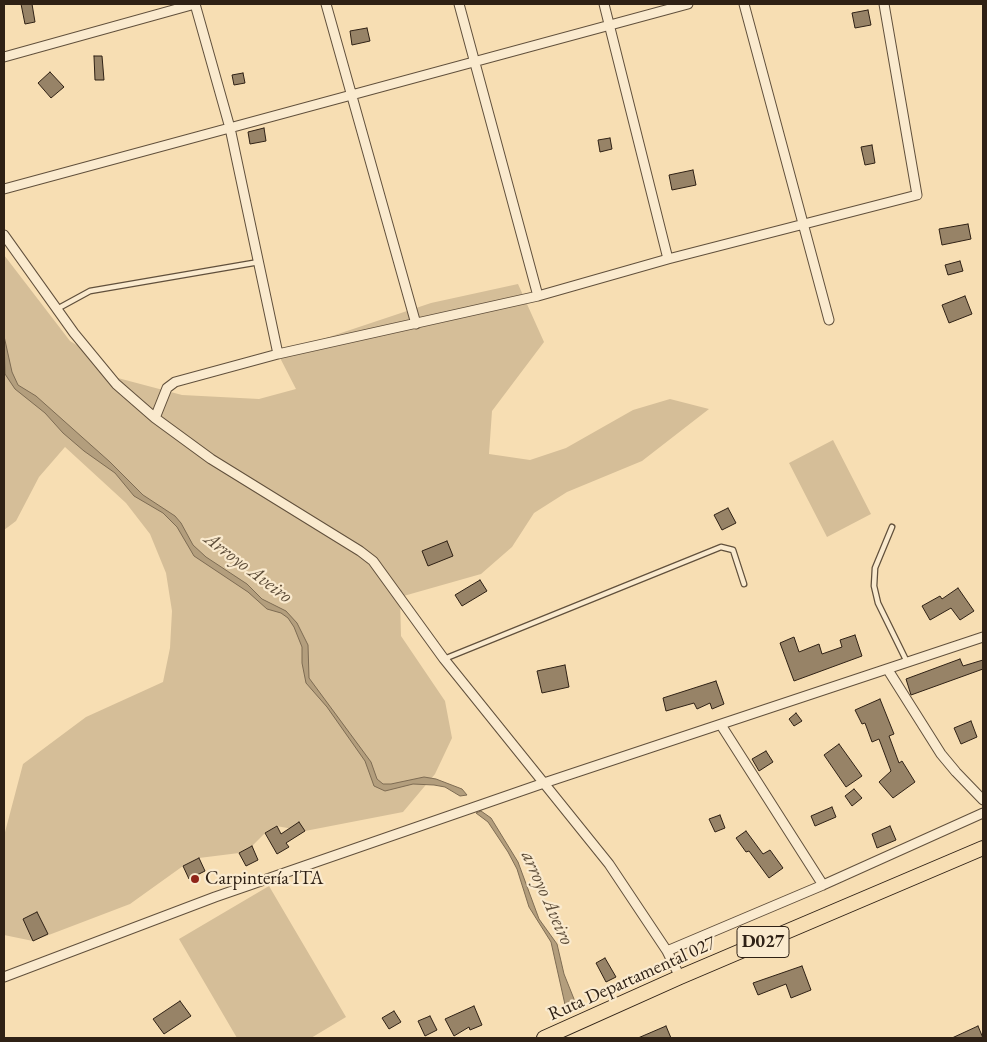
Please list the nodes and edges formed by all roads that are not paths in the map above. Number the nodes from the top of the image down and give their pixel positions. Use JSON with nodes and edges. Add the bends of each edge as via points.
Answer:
{"nodes":[{"id":1,"x":195,"y":4,"type":"edge"},
{"id":2,"x":326,"y":4,"type":"edge"},
{"id":3,"x":459,"y":4,"type":"edge"},
{"id":4,"x":604,"y":4,"type":"edge"},
{"id":5,"x":688,"y":4,"type":"edge"},
{"id":6,"x":744,"y":4,"type":"edge"},
{"id":7,"x":884,"y":4,"type":"edge"},
{"id":8,"x":610,"y":25,"type":"junction"},
{"id":9,"x":4,"y":57,"type":"edge"},
{"id":10,"x":475,"y":62,"type":"junction"},
{"id":11,"x":351,"y":95,"type":"junction"},
{"id":12,"x":230,"y":128,"type":"junction"},
{"id":13,"x":4,"y":189,"type":"edge"},
{"id":14,"x":804,"y":225,"type":"junction"},
{"id":15,"x":4,"y":235,"type":"edge"},
{"id":16,"x":668,"y":259,"type":"junction"},
{"id":17,"x":259,"y":262,"type":"junction"},
{"id":18,"x":538,"y":296,"type":"junction"},
{"id":19,"x":57,"y":310,"type":"junction"},
{"id":20,"x":829,"y":320,"type":"dead end"},
{"id":21,"x":416,"y":324,"type":"junction"},
{"id":22,"x":278,"y":354,"type":"junction"},
{"id":23,"x":155,"y":418,"type":"junction"},
{"id":24,"x":892,"y":527,"type":"dead end"},
{"id":25,"x":744,"y":584,"type":"dead end"},
{"id":26,"x":983,"y":637,"type":"edge"},
{"id":27,"x":444,"y":659,"type":"junction"},
{"id":28,"x":908,"y":662,"type":"junction"},
{"id":29,"x":888,"y":670,"type":"junction"},
{"id":30,"x":721,"y":725,"type":"junction"},
{"id":31,"x":544,"y":783,"type":"junction"},
{"id":32,"x":983,"y":800,"type":"edge"},
{"id":33,"x":983,"y":813,"type":"edge"},
{"id":34,"x":983,"y":848,"type":"edge"},
{"id":35,"x":823,"y":885,"type":"junction"},
{"id":36,"x":667,"y":951,"type":"junction"},
{"id":37,"x":4,"y":977,"type":"edge"},
{"id":38,"x":680,"y":977,"type":"junction"},
{"id":39,"x":544,"y":1038,"type":"edge"}],
"edges":[{"from":1,"to":9,"type":"street"},
{"from":1,"to":12,"type":"street"},
{"from":2,"to":11,"type":"street"},
{"from":3,"to":10,"type":"street"},
{"from":4,"to":8,"type":"street"},
{"from":5,"to":8,"type":"street"},
{"from":6,"to":14,"type":"street"},
{"from":7,"to":14,"type":"street","via":[[917,195]]},
{"from":8,"to":10,"type":"street"},
{"from":8,"to":16,"type":"street"},
{"from":10,"to":11,"type":"street"},
{"from":10,"to":18,"type":"street"},
{"from":11,"to":12,"type":"street"},
{"from":11,"to":21,"type":"street"},
{"from":12,"to":13,"type":"street"},
{"from":12,"to":17,"type":"street"},
{"from":14,"to":16,"type":"street"},
{"from":14,"to":20,"type":"street"},
{"from":15,"to":19,"type":"street"},
{"from":16,"to":18,"type":"street"},
{"from":17,"to":19,"type":"lane","via":[[90,291]]},
{"from":17,"to":22,"type":"street"},
{"from":18,"to":21,"type":"street"},
{"from":19,"to":23,"type":"street","via":[[116,384]]},
{"from":21,"to":22,"type":"street"},
{"from":22,"to":23,"type":"street","via":[[174,382],[167,388]]},
{"from":23,"to":27,"type":"street","via":[[211,459],[360,550],[373,561]]},
{"from":24,"to":28,"type":"lane","via":[[876,568],[874,586],[878,603]]},
{"from":25,"to":27,"type":"lane","via":[[733,550],[721,547]]},
{"from":26,"to":28,"type":"street"},
{"from":27,"to":31,"type":"street"},
{"from":28,"to":29,"type":"street"},
{"from":29,"to":30,"type":"street"},
{"from":29,"to":32,"type":"street","via":[[941,754]]},
{"from":30,"to":31,"type":"street"},
{"from":30,"to":35,"type":"street"},
{"from":31,"to":36,"type":"street","via":[[609,864]]},
{"from":31,"to":37,"type":"street","via":[[215,897]]},
{"from":33,"to":35,"type":"street"},
{"from":34,"to":38,"type":"main road","name":"Ruta Departamental 027","number":"D027"},
{"from":35,"to":36,"type":"street"},
{"from":36,"to":38,"type":"street"},
{"from":38,"to":39,"type":"main road","name":"Ruta Departamental 027","number":"D027"}]}
